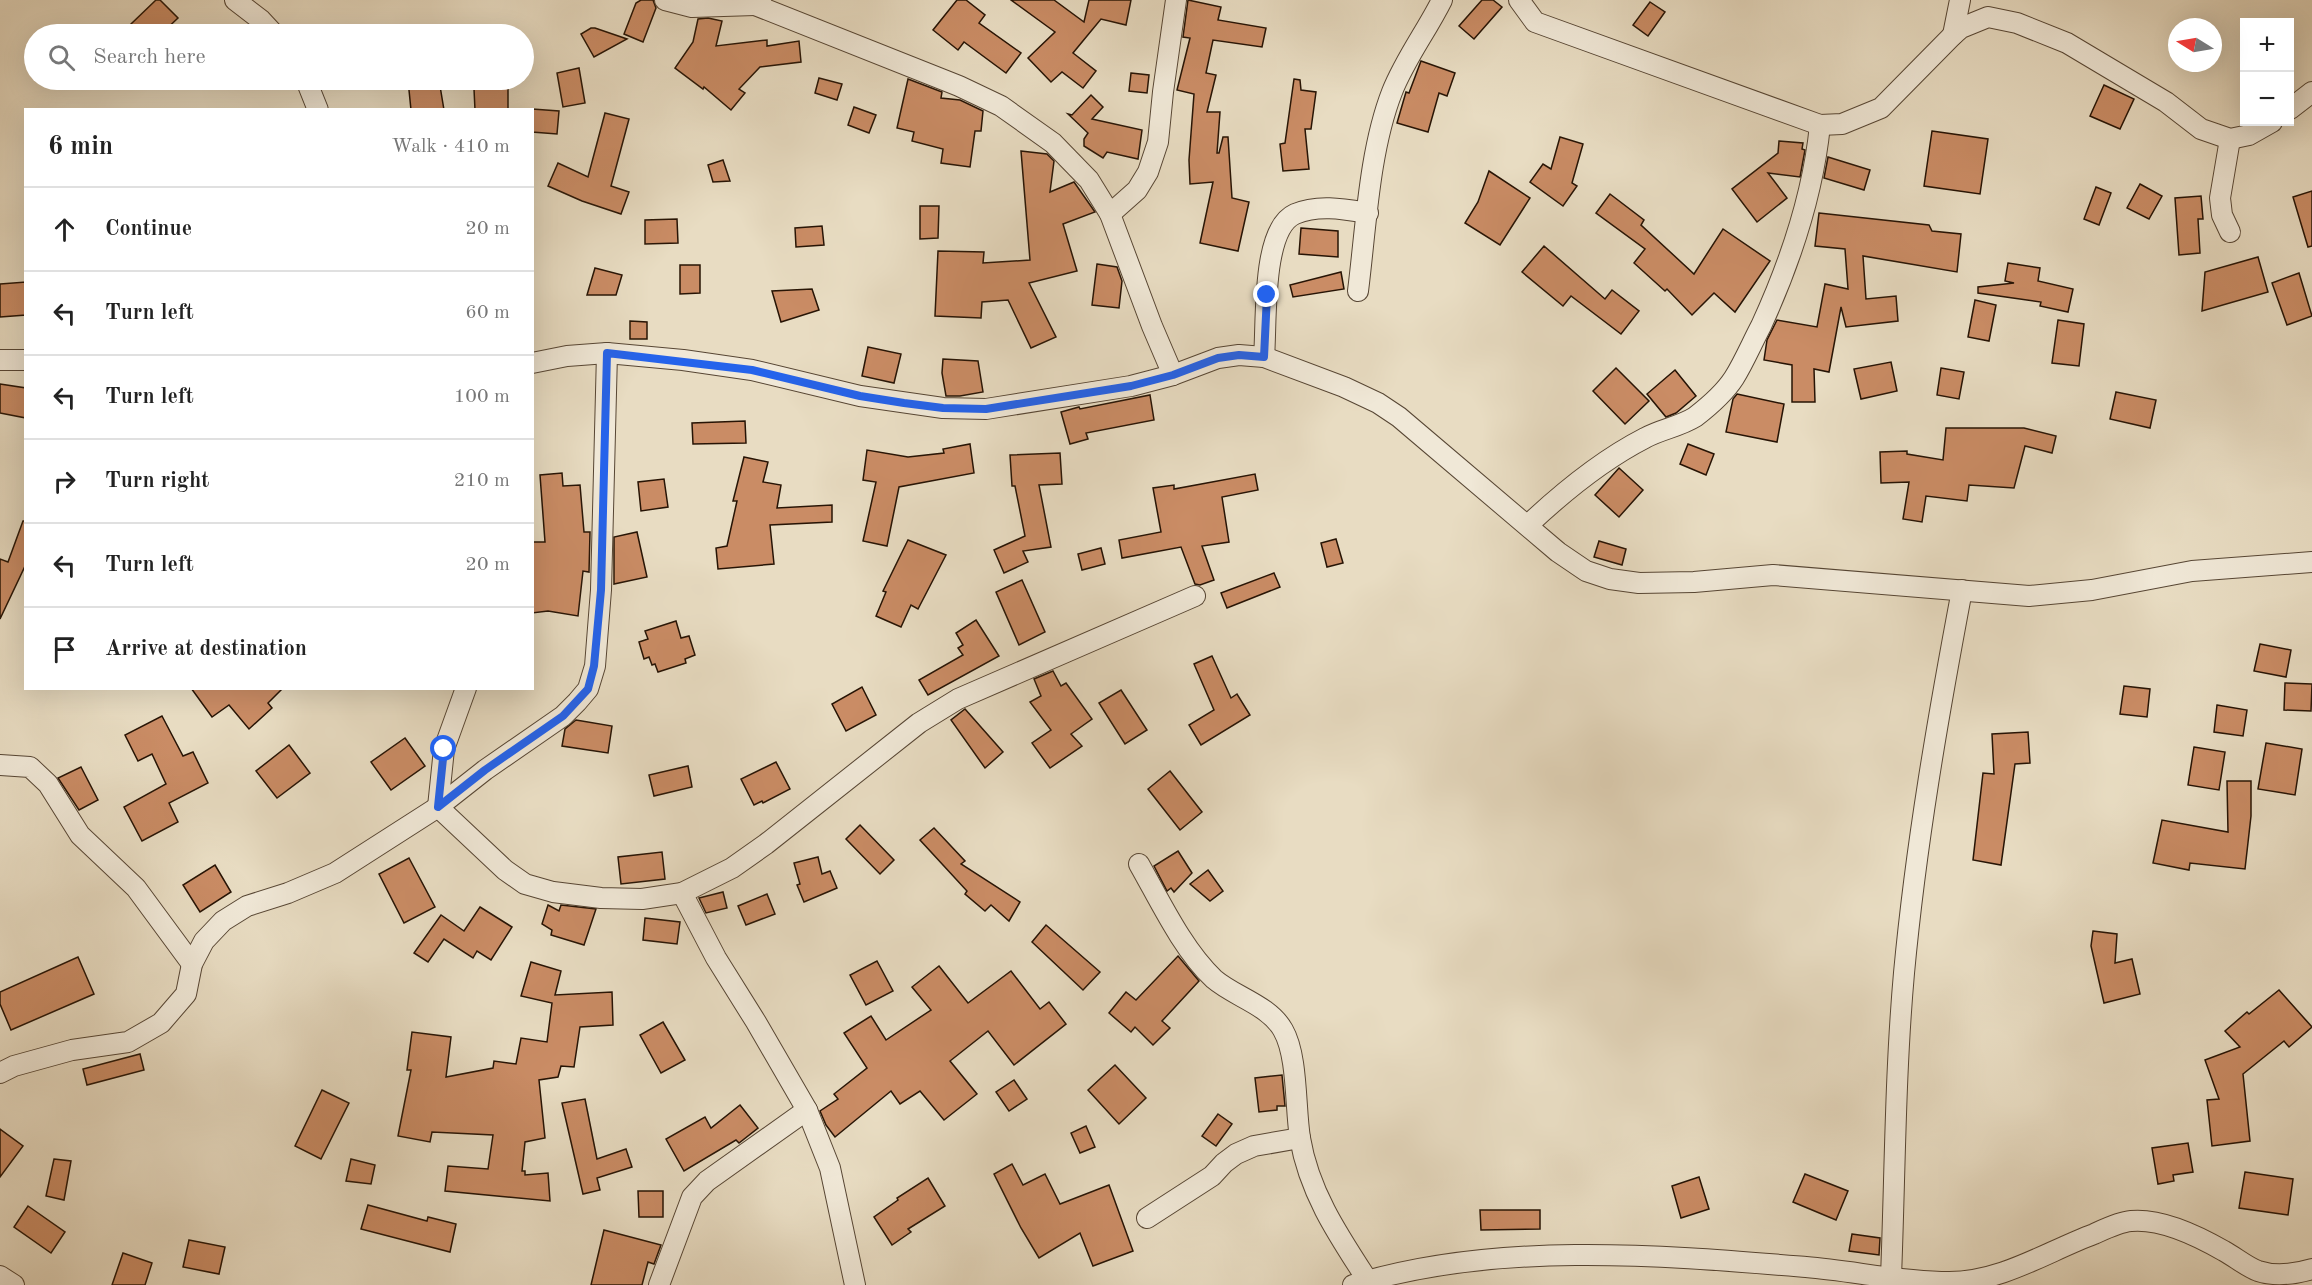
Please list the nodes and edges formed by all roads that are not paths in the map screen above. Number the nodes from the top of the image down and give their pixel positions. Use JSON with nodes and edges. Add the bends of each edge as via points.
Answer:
{"nodes":[{"id":1,"x":235,"y":0,"type":"edge"},
{"id":2,"x":665,"y":0,"type":"edge"},
{"id":3,"x":1176,"y":0,"type":"edge"},
{"id":4,"x":1442,"y":0,"type":"edge"},
{"id":5,"x":1519,"y":0,"type":"edge"},
{"id":6,"x":1960,"y":0,"type":"edge"},
{"id":7,"x":758,"y":3,"type":"edge"},
{"id":8,"x":265,"y":24,"type":"edge"},
{"id":9,"x":1953,"y":35,"type":"junction"},
{"id":10,"x":310,"y":90,"type":"edge"},
{"id":11,"x":2312,"y":92,"type":"edge"},
{"id":12,"x":2294,"y":105,"type":"edge"},
{"id":13,"x":317,"y":108,"type":"edge"},
{"id":14,"x":1820,"y":126,"type":"junction"},
{"id":15,"x":2265,"y":126,"type":"edge"},
{"id":16,"x":2230,"y":139,"type":"junction"},
{"id":17,"x":1110,"y":213,"type":"junction"},
{"id":18,"x":1368,"y":213,"type":"junction"},
{"id":19,"x":2230,"y":232,"type":"dead end"},
{"id":20,"x":1358,"y":291,"type":"dead end"},
{"id":21,"x":607,"y":353,"type":"junction"},
{"id":22,"x":1264,"y":357,"type":"junction"},
{"id":23,"x":0,"y":360,"type":"edge"},
{"id":24,"x":24,"y":360,"type":"edge"},
{"id":25,"x":534,"y":363,"type":"edge"},
{"id":26,"x":1173,"y":375,"type":"junction"},
{"id":27,"x":1528,"y":525,"type":"junction"},
{"id":28,"x":2312,"y":562,"type":"edge"},
{"id":29,"x":1962,"y":590,"type":"junction"},
{"id":30,"x":1195,"y":596,"type":"dead end"},
{"id":31,"x":465,"y":690,"type":"edge"},
{"id":32,"x":0,"y":765,"type":"edge"},
{"id":33,"x":438,"y":807,"type":"junction"},
{"id":34,"x":1139,"y":864,"type":"dead end"},
{"id":35,"x":682,"y":893,"type":"junction"},
{"id":36,"x":192,"y":964,"type":"junction"},
{"id":37,"x":0,"y":1073,"type":"edge"},
{"id":38,"x":807,"y":1110,"type":"junction"},
{"id":39,"x":1300,"y":1138,"type":"junction"},
{"id":40,"x":1148,"y":1218,"type":"dead end"},
{"id":41,"x":2312,"y":1269,"type":"edge"},
{"id":42,"x":0,"y":1276,"type":"edge"},
{"id":43,"x":1425,"y":1277,"type":"edge"},
{"id":44,"x":1891,"y":1277,"type":"junction"},
{"id":45,"x":2256,"y":1278,"type":"edge"},
{"id":46,"x":2002,"y":1280,"type":"edge"},
{"id":47,"x":1361,"y":1283,"type":"edge"},
{"id":48,"x":14,"y":1285,"type":"edge"},
{"id":49,"x":659,"y":1285,"type":"edge"},
{"id":50,"x":855,"y":1285,"type":"edge"}],
"edges":[{"from":1,"to":8,"type":"street"},
{"from":2,"to":7,"type":"street","via":[[692,7]]},
{"from":3,"to":17,"type":"street","via":[[1158,142],[1137,190]]},
{"from":4,"to":18,"type":"street","via":[[1391,94],[1380,132]]},
{"from":5,"to":14,"type":"street","via":[[1535,22]]},
{"from":6,"to":9,"type":"street"},
{"from":7,"to":17,"type":"street","via":[[1001,106],[1053,143],[1089,180]]},
{"from":9,"to":14,"type":"street","via":[[1881,108],[1842,124]]},
{"from":9,"to":16,"type":"street","via":[[1988,16],[2017,22],[2067,43],[2166,102],[2201,129]]},
{"from":10,"to":13,"type":"street"},
{"from":11,"to":12,"type":"street"},
{"from":14,"to":27,"type":"street","via":[[1812,180],[1781,283],[1733,380],[1694,417],[1617,453]]},
{"from":15,"to":16,"type":"street"},
{"from":16,"to":19,"type":"street","via":[[2220,198]]},
{"from":17,"to":26,"type":"street"},
{"from":18,"to":20,"type":"street"},
{"from":18,"to":22,"type":"street","via":[[1322,208],[1294,214],[1280,228],[1271,258]]},
{"from":21,"to":25,"type":"street"},
{"from":21,"to":26,"type":"street","via":[[752,370],[860,396],[943,408],[986,409],[1131,386]]},
{"from":21,"to":33,"type":"street","via":[[601,590],[588,689],[563,716]]},
{"from":22,"to":26,"type":"street","via":[[1218,358]]},
{"from":22,"to":27,"type":"street","via":[[1378,403]]},
{"from":23,"to":24,"type":"street"},
{"from":27,"to":29,"type":"street","via":[[1576,565],[1610,579],[1650,583],[1773,575]]},
{"from":28,"to":29,"type":"street","via":[[2192,571],[2059,594],[2029,596]]},
{"from":29,"to":44,"type":"street","via":[[1917,851],[1910,917],[1900,1048]]},
{"from":30,"to":35,"type":"street","via":[[958,699],[919,723],[732,868]]},
{"from":31,"to":33,"type":"street","via":[[444,749]]},
{"from":32,"to":36,"type":"street","via":[[30,767],[48,783],[80,835],[136,888]]},
{"from":33,"to":35,"type":"street","via":[[525,884],[601,898],[642,899]]},
{"from":33,"to":36,"type":"street","via":[[335,873],[248,906],[223,921],[204,941]]},
{"from":34,"to":39,"type":"street","via":[[1180,936],[1213,978],[1272,1016],[1283,1030],[1290,1051]]},
{"from":35,"to":38,"type":"street"},
{"from":36,"to":37,"type":"street","via":[[186,994],[161,1023],[128,1042],[72,1050]]},
{"from":38,"to":49,"type":"street","via":[[707,1181],[692,1197]]},
{"from":38,"to":50,"type":"street","via":[[830,1168]]},
{"from":39,"to":40,"type":"street","via":[[1254,1146],[1236,1154],[1212,1176]]},
{"from":39,"to":47,"type":"street","via":[[1320,1204]]},
{"from":41,"to":45,"type":"street"},
{"from":42,"to":48,"type":"street"},
{"from":43,"to":44,"type":"street","via":[[1485,1258],[1598,1256],[1808,1267]]},
{"from":43,"to":47,"type":"street"},
{"from":44,"to":46,"type":"street","via":[[1950,1282]]},
{"from":45,"to":46,"type":"street","via":[[2223,1250],[2190,1234],[2157,1223],[2131,1221],[2078,1240]]}]}
